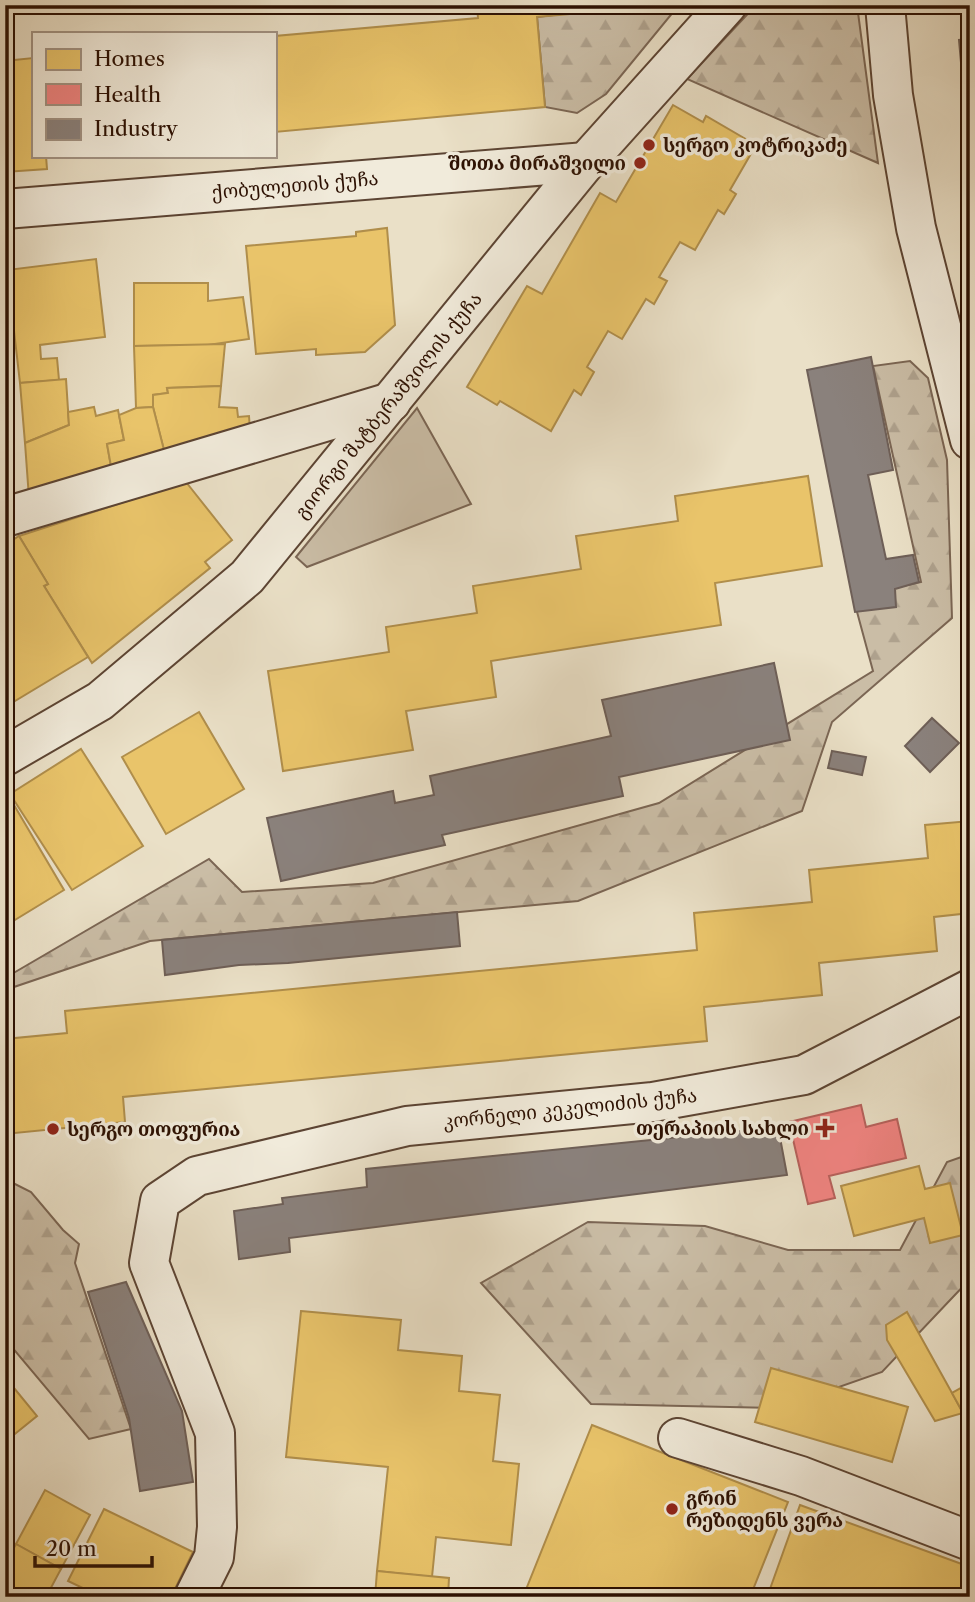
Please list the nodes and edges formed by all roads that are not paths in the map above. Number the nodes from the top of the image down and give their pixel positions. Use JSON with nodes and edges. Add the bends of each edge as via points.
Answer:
{"nodes":[{"id":1,"x":727,"y":5,"type":"edge"},
{"id":2,"x":885,"y":5,"type":"edge"},
{"id":3,"x":586,"y":162,"type":"junction"},
{"id":4,"x":5,"y":209,"type":"edge"},
{"id":5,"x":391,"y":402,"type":"junction"},
{"id":6,"x":970,"y":440,"type":"edge"},
{"id":7,"x":5,"y":517,"type":"edge"},
{"id":8,"x":5,"y":756,"type":"edge"},
{"id":9,"x":970,"y":989,"type":"edge"},
{"id":10,"x":678,"y":1438,"type":"dead end"},
{"id":11,"x":970,"y":1541,"type":"edge"},
{"id":12,"x":194,"y":1597,"type":"edge"}],
"edges":[{"from":1,"to":3,"type":"street","name":"გიორგი შატბერაშვილის ქუჩა"},
{"from":2,"to":6,"type":"street","via":[[893,95],[916,228]]},
{"from":3,"to":4,"type":"street","name":"ქობულეთის ქუჩა"},
{"from":3,"to":5,"type":"street","name":"გიორგი შატბერაშვილის ქუჩა"},
{"from":5,"to":7,"type":"street"},
{"from":5,"to":8,"type":"street","name":"გიორგი შატბერაშვილის ქუჩა","via":[[247,577],[100,701]]},
{"from":9,"to":12,"type":"street","name":"კორნელი კეკელიძის ქუჩა","via":[[804,1075],[653,1102],[407,1126],[197,1176],[160,1201],[149,1263],[215,1433],[214,1558]]},
{"from":10,"to":11,"type":"street","via":[[801,1476]]}]}
